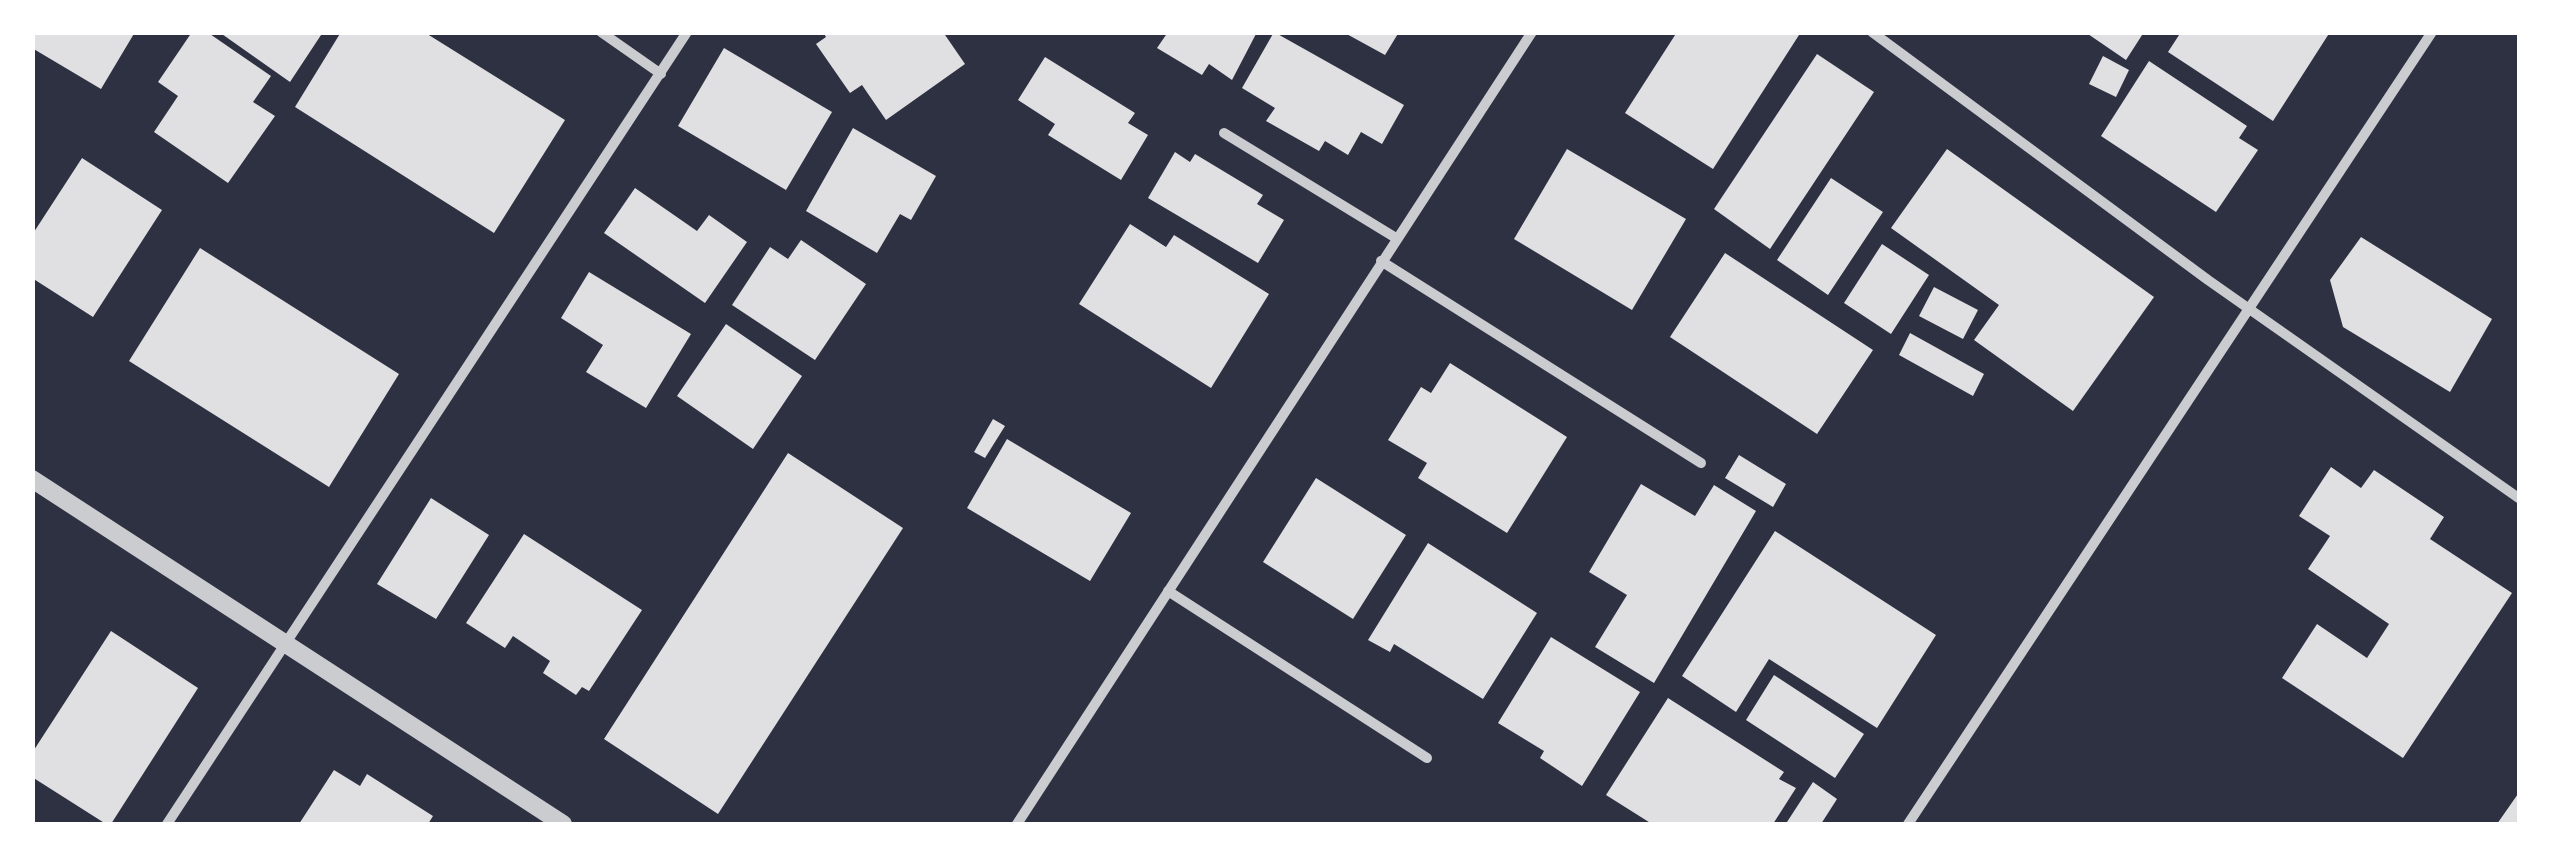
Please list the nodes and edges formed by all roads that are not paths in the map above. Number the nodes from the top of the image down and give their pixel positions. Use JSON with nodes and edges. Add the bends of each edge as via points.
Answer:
{"nodes":[{"id":1,"x":601,"y":32,"type":"edge"},
{"id":2,"x":687,"y":32,"type":"edge"},
{"id":3,"x":1532,"y":32,"type":"edge"},
{"id":4,"x":1872,"y":32,"type":"edge"},
{"id":5,"x":2432,"y":32,"type":"edge"},
{"id":6,"x":662,"y":74,"type":"junction"},
{"id":7,"x":1224,"y":133,"type":"dead end"},
{"id":8,"x":1396,"y":238,"type":"junction"},
{"id":9,"x":1381,"y":261,"type":"junction"},
{"id":10,"x":2248,"y":306,"type":"junction"},
{"id":11,"x":1701,"y":463,"type":"dead end"},
{"id":12,"x":32,"y":479,"type":"edge"},
{"id":13,"x":2520,"y":499,"type":"edge"},
{"id":14,"x":1168,"y":591,"type":"junction"},
{"id":15,"x":286,"y":644,"type":"junction"},
{"id":16,"x":1427,"y":758,"type":"dead end"},
{"id":17,"x":168,"y":824,"type":"edge"},
{"id":18,"x":563,"y":824,"type":"edge"},
{"id":19,"x":1017,"y":824,"type":"edge"},
{"id":20,"x":1908,"y":824,"type":"edge"}],
"edges":[{"from":1,"to":6,"type":"street"},
{"from":2,"to":6,"type":"street"},
{"from":3,"to":8,"type":"street"},
{"from":4,"to":10,"type":"street"},
{"from":5,"to":10,"type":"street"},
{"from":6,"to":15,"type":"street"},
{"from":7,"to":8,"type":"street"},
{"from":8,"to":9,"type":"street"},
{"from":9,"to":11,"type":"street"},
{"from":9,"to":14,"type":"street"},
{"from":10,"to":13,"type":"street"},
{"from":10,"to":20,"type":"street"},
{"from":12,"to":15,"type":"street"},
{"from":14,"to":16,"type":"street"},
{"from":14,"to":19,"type":"street"},
{"from":15,"to":17,"type":"street"},
{"from":15,"to":18,"type":"street"}]}
